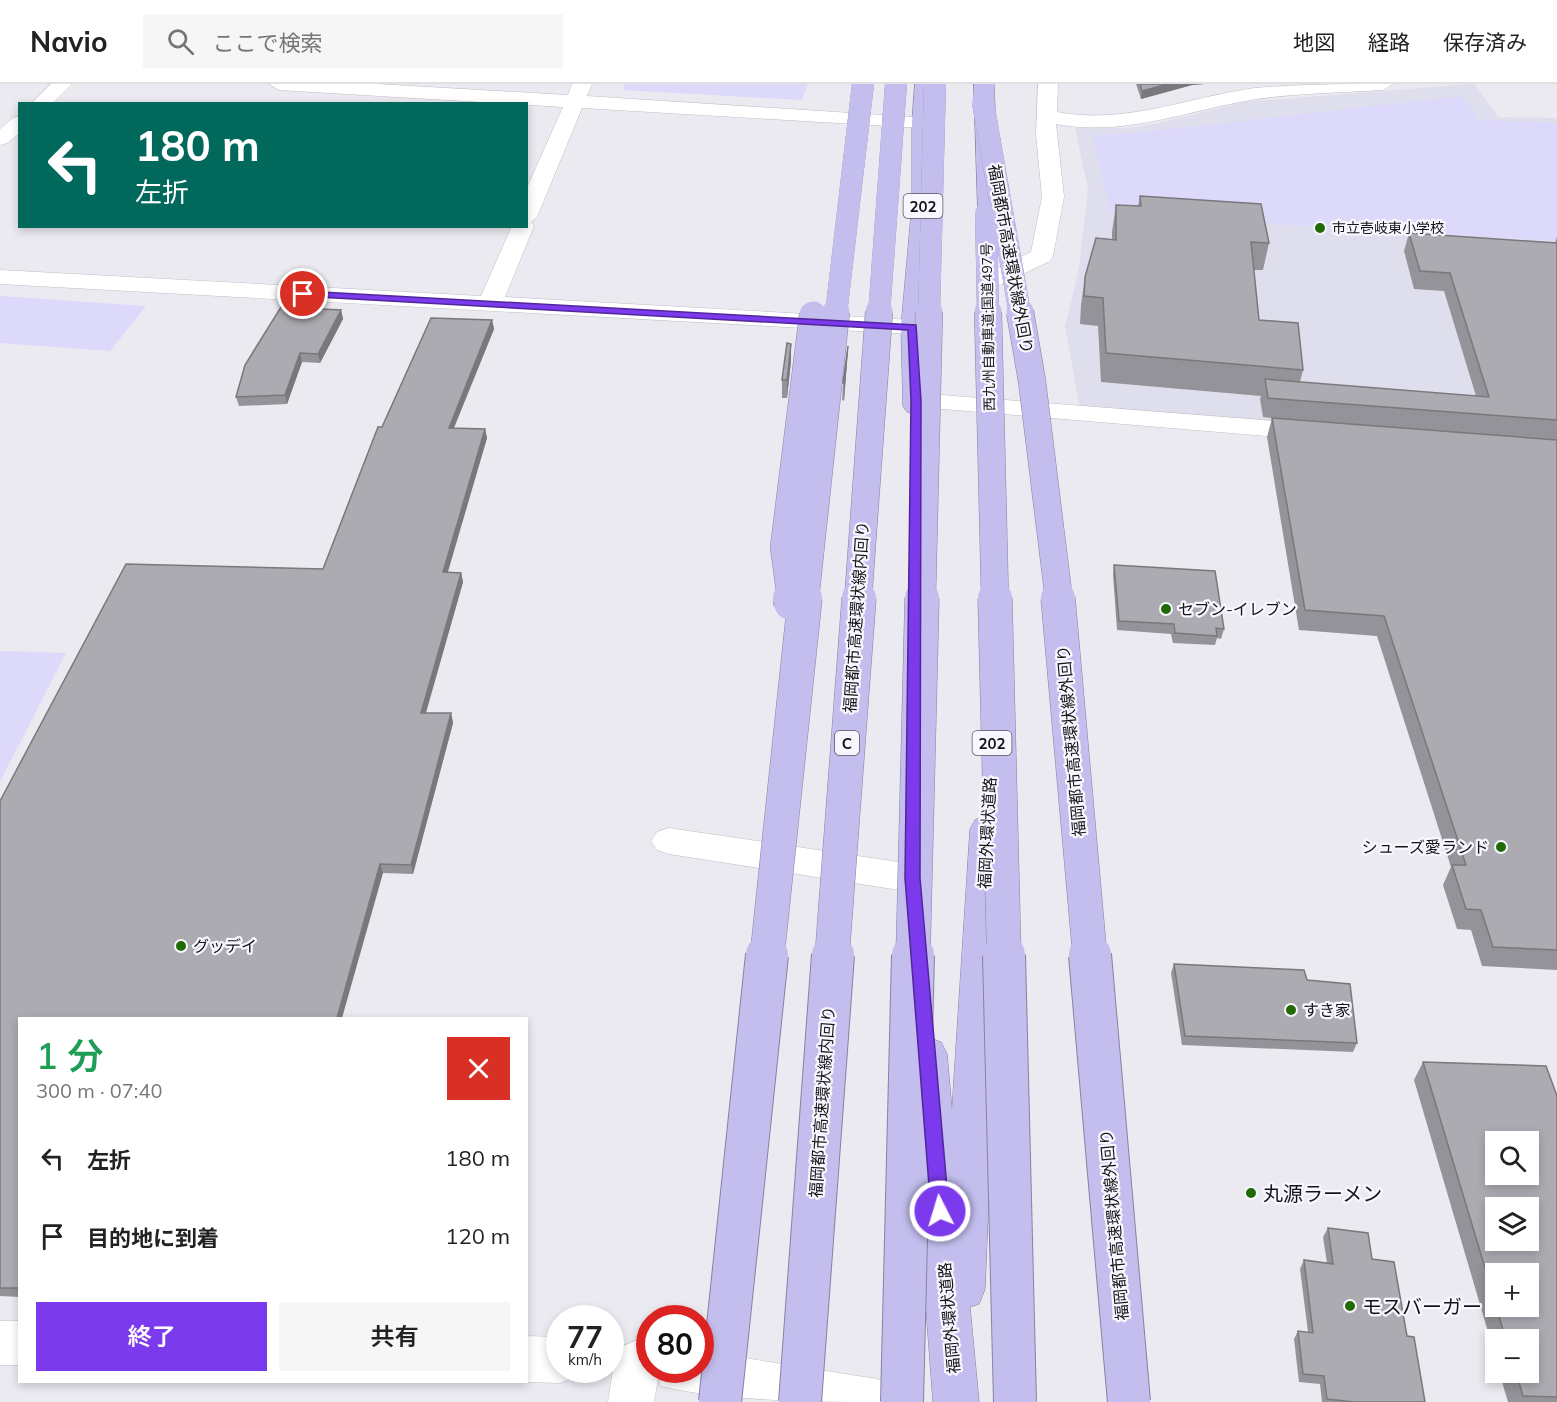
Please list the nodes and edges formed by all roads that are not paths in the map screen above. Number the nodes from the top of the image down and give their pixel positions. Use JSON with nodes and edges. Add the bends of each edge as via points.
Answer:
{"nodes":[{"id":1,"x":62,"y":84,"type":"edge"},
{"id":2,"x":279,"y":84,"type":"edge"},
{"id":3,"x":863,"y":84,"type":"edge"},
{"id":4,"x":896,"y":84,"type":"edge"},
{"id":5,"x":925,"y":84,"type":"edge"},
{"id":6,"x":935,"y":84,"type":"edge"},
{"id":7,"x":1048,"y":84,"type":"edge"},
{"id":8,"x":1383,"y":84,"type":"edge"},
{"id":9,"x":989,"y":92,"type":"edge"},
{"id":10,"x":578,"y":93,"type":"edge"},
{"id":11,"x":42,"y":102,"type":"edge"},
{"id":12,"x":1047,"y":116,"type":"junction"},
{"id":13,"x":922,"y":122,"type":"junction"},
{"id":14,"x":18,"y":124,"type":"edge"},
{"id":15,"x":0,"y":139,"type":"edge"},
{"id":16,"x":528,"y":212,"type":"edge"},
{"id":17,"x":522,"y":228,"type":"edge"},
{"id":18,"x":0,"y":278,"type":"edge"},
{"id":19,"x":992,"y":280,"type":"junction"},
{"id":20,"x":490,"y":304,"type":"junction"},
{"id":21,"x":913,"y":327,"type":"junction"},
{"id":22,"x":916,"y":401,"type":"junction"},
{"id":23,"x":1002,"y":410,"type":"junction"},
{"id":24,"x":1334,"y":434,"type":"edge"},
{"id":25,"x":669,"y":842,"type":"dead end"},
{"id":26,"x":912,"y":878,"type":"junction"},
{"id":27,"x":0,"y":1343,"type":"edge"},
{"id":28,"x":18,"y":1343,"type":"edge"},
{"id":29,"x":528,"y":1359,"type":"edge"},
{"id":30,"x":546,"y":1360,"type":"edge"},
{"id":31,"x":714,"y":1381,"type":"edge"},
{"id":32,"x":720,"y":1402,"type":"edge"},
{"id":33,"x":801,"y":1402,"type":"edge"},
{"id":34,"x":877,"y":1402,"type":"edge"},
{"id":35,"x":902,"y":1402,"type":"edge"},
{"id":36,"x":956,"y":1402,"type":"edge"},
{"id":37,"x":1015,"y":1402,"type":"edge"},
{"id":38,"x":1129,"y":1402,"type":"edge"}],
"edges":[{"from":1,"to":11,"type":"street"},
{"from":2,"to":10,"type":"street"},
{"from":3,"to":32,"type":"highway","bridge":true},
{"from":4,"to":33,"type":"highway","name":"福岡都市高速環状線内回り","number":"C","bridge":true},
{"from":5,"to":13,"type":"highway","name":"福岡外環状道路","number":"202"},
{"from":6,"to":35,"type":"highway","bridge":true},
{"from":7,"to":12,"type":"street"},
{"from":8,"to":12,"type":"street","via":[[1237,96],[1127,121],[1066,121]]},
{"from":9,"to":19,"type":"highway","name":"福岡外環状道路","number":"202","via":[[986,183]]},
{"from":9,"to":37,"type":"highway","name":"西九州自動車道;国道497号","bridge":true,"via":[[992,479]]},
{"from":9,"to":38,"type":"highway","name":"福岡都市高速環状線外回り","bridge":true,"via":[[1054,547]]},
{"from":10,"to":13,"type":"street"},
{"from":10,"to":16,"type":"street"},
{"from":12,"to":19,"type":"street","via":[[1053,197],[1042,256]]},
{"from":13,"to":21,"type":"highway","name":"福岡外環状道路","number":"202","via":[[923,204]]},
{"from":14,"to":15,"type":"street"},
{"from":17,"to":20,"type":"street"},
{"from":18,"to":20,"type":"street"},
{"from":19,"to":23,"type":"highway","name":"福岡外環状道路","number":"202"},
{"from":20,"to":21,"type":"street"},
{"from":21,"to":22,"type":"highway","name":"福岡外環状道路","number":"202"},
{"from":22,"to":23,"type":"street"},
{"from":22,"to":26,"type":"highway","name":"福岡外環状道路","number":"202"},
{"from":23,"to":24,"type":"street"},
{"from":23,"to":36,"type":"highway","name":"福岡外環状道路","number":"202","via":[[1005,489]]},
{"from":25,"to":26,"type":"street"},
{"from":26,"to":36,"type":"highway","name":"福岡外環状道路","number":"202"},
{"from":27,"to":28,"type":"street"},
{"from":29,"to":30,"type":"street"},
{"from":31,"to":34,"type":"street"}]}
